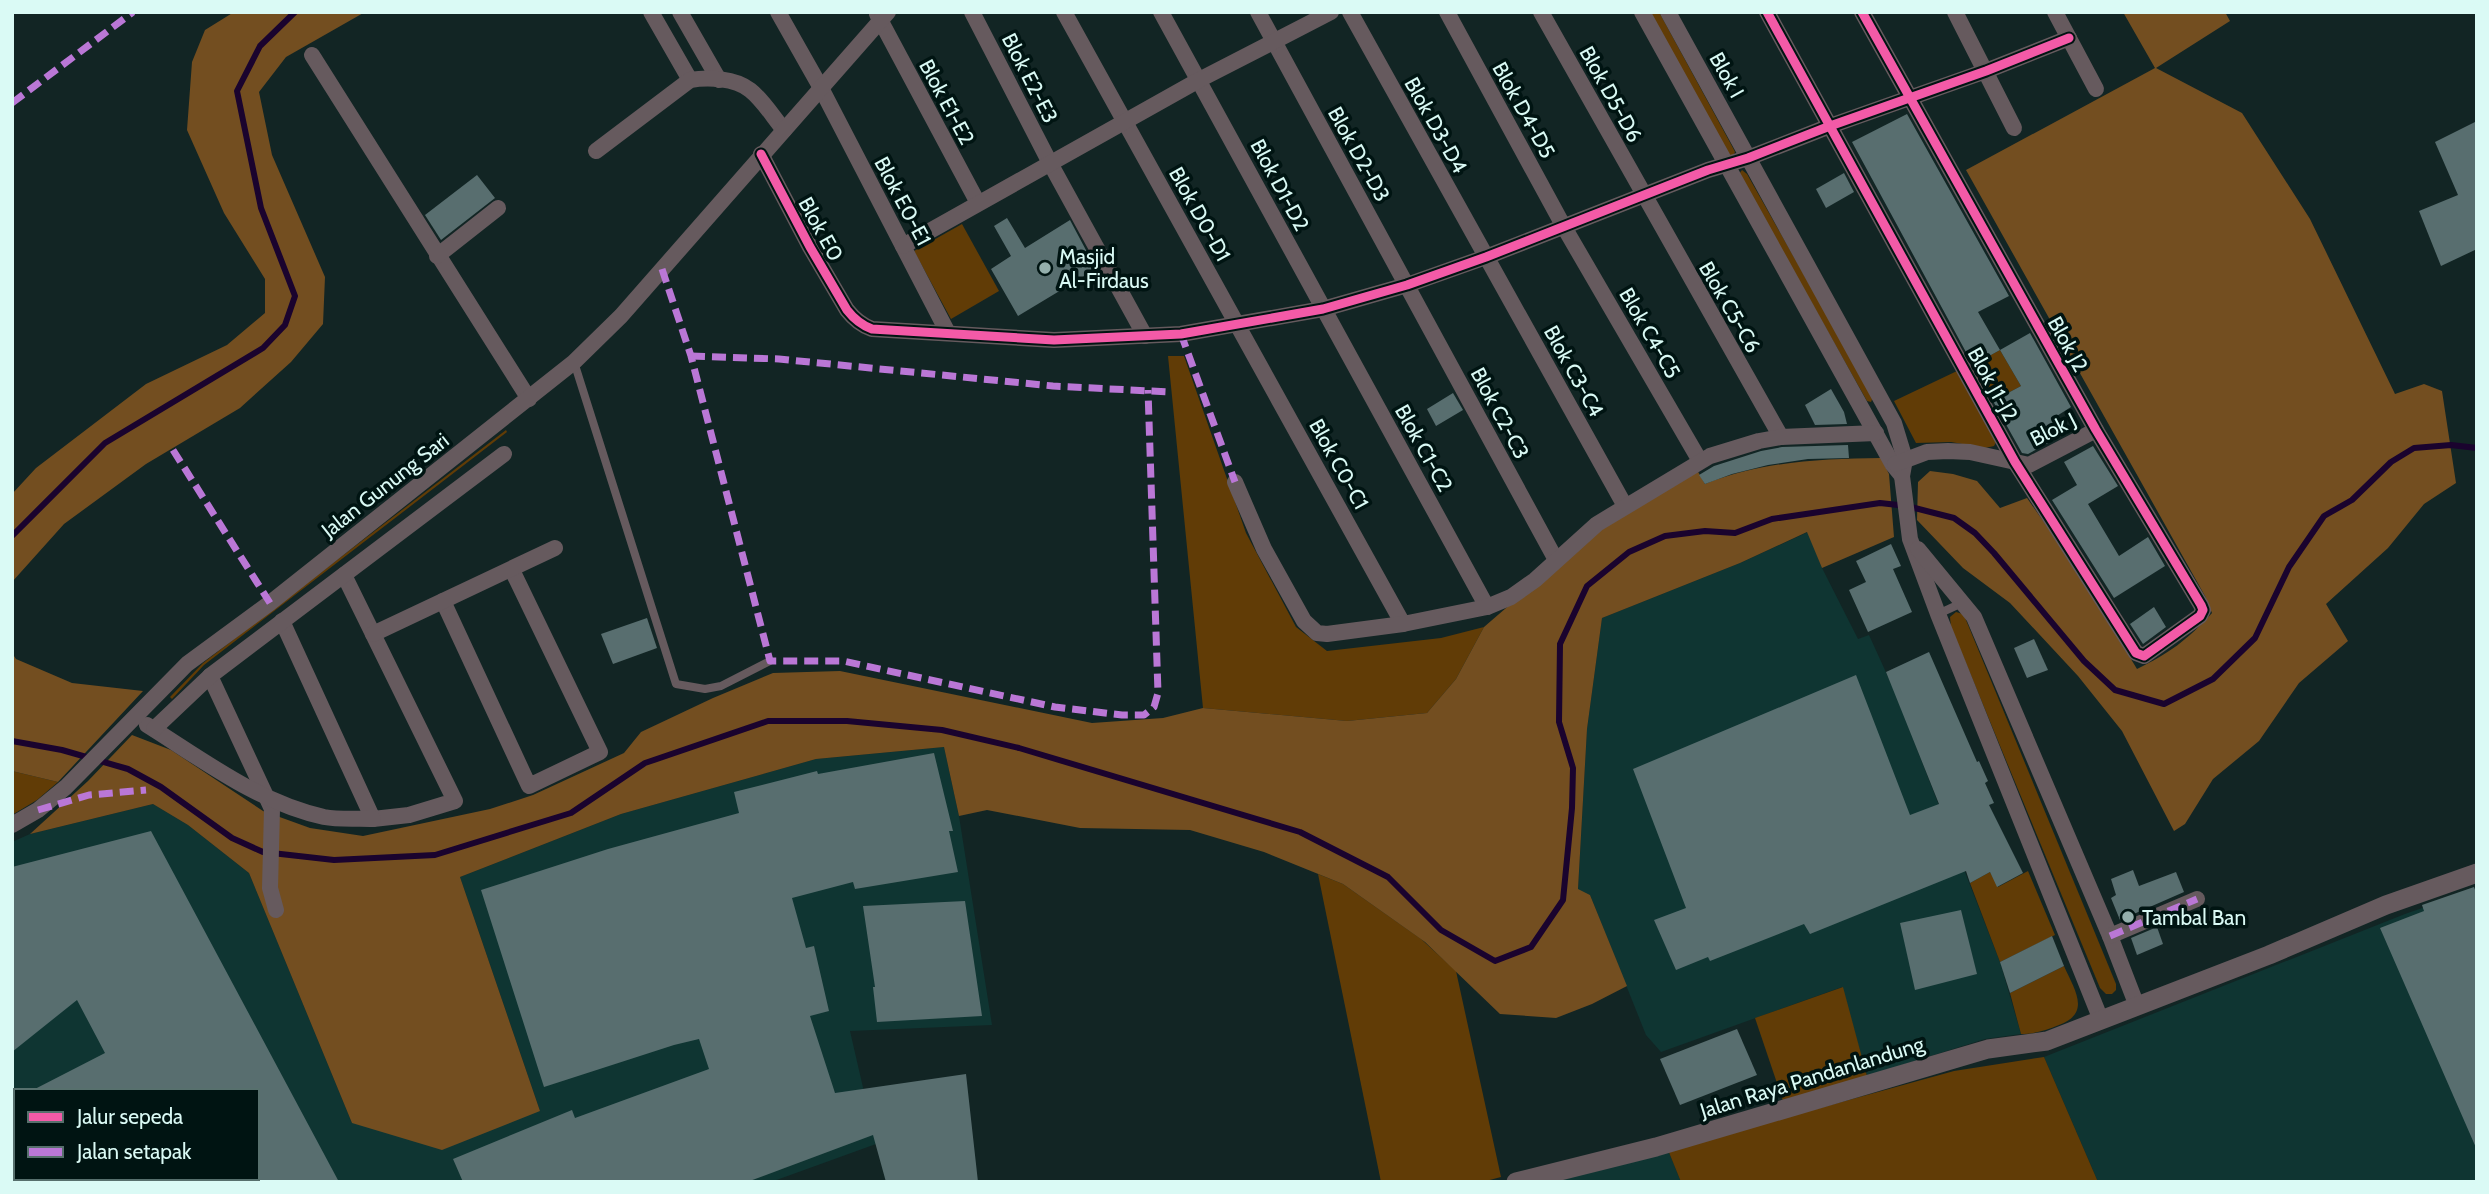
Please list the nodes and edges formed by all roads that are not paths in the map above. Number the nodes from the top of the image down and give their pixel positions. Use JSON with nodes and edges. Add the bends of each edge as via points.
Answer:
{"nodes":[{"id":1,"x":651,"y":12,"type":"edge"},
{"id":2,"x":680,"y":12,"type":"edge"},
{"id":3,"x":778,"y":12,"type":"edge"},
{"id":4,"x":972,"y":12,"type":"edge"},
{"id":5,"x":1064,"y":12,"type":"edge"},
{"id":6,"x":1161,"y":12,"type":"edge"},
{"id":7,"x":1258,"y":12,"type":"edge"},
{"id":8,"x":1331,"y":12,"type":"edge"},
{"id":9,"x":1350,"y":12,"type":"edge"},
{"id":10,"x":1447,"y":12,"type":"edge"},
{"id":11,"x":1541,"y":12,"type":"edge"},
{"id":12,"x":1642,"y":12,"type":"edge"},
{"id":13,"x":1668,"y":12,"type":"edge"},
{"id":14,"x":1767,"y":12,"type":"edge"},
{"id":15,"x":1862,"y":12,"type":"edge"},
{"id":16,"x":1955,"y":12,"type":"edge"},
{"id":17,"x":2054,"y":12,"type":"edge"},
{"id":18,"x":881,"y":15,"type":"edge"},
{"id":19,"x":2069,"y":38,"type":"junction"},
{"id":20,"x":1274,"y":43,"type":"junction"},
{"id":21,"x":312,"y":55,"type":"dead end"},
{"id":22,"x":1986,"y":71,"type":"junction"},
{"id":23,"x":690,"y":80,"type":"junction"},
{"id":24,"x":719,"y":80,"type":"junction"},
{"id":25,"x":1199,"y":80,"type":"junction"},
{"id":26,"x":821,"y":88,"type":"junction"},
{"id":27,"x":2096,"y":89,"type":"dead end"},
{"id":28,"x":1908,"y":98,"type":"junction"},
{"id":29,"x":1125,"y":121,"type":"junction"},
{"id":30,"x":1830,"y":126,"type":"junction"},
{"id":31,"x":2014,"y":128,"type":"dead end"},
{"id":32,"x":784,"y":130,"type":"junction"},
{"id":33,"x":596,"y":150,"type":"dead end"},
{"id":34,"x":761,"y":154,"type":"junction"},
{"id":35,"x":1748,"y":158,"type":"junction"},
{"id":36,"x":1051,"y":163,"type":"junction"},
{"id":37,"x":1726,"y":165,"type":"junction"},
{"id":38,"x":1643,"y":197,"type":"junction"},
{"id":39,"x":978,"y":203,"type":"junction"},
{"id":40,"x":498,"y":208,"type":"dead end"},
{"id":41,"x":1564,"y":227,"type":"junction"},
{"id":42,"x":903,"y":246,"type":"junction"},
{"id":43,"x":437,"y":256,"type":"junction"},
{"id":44,"x":1486,"y":257,"type":"junction"},
{"id":45,"x":1407,"y":285,"type":"junction"},
{"id":46,"x":1323,"y":309,"type":"junction"},
{"id":47,"x":1237,"y":326,"type":"junction"},
{"id":48,"x":948,"y":333,"type":"junction"},
{"id":49,"x":1145,"y":336,"type":"junction"},
{"id":50,"x":574,"y":362,"type":"junction"},
{"id":51,"x":528,"y":399,"type":"junction"},
{"id":52,"x":2096,"y":430,"type":"junction"},
{"id":53,"x":1876,"y":433,"type":"junction"},
{"id":54,"x":1781,"y":438,"type":"junction"},
{"id":55,"x":504,"y":454,"type":"dead end"},
{"id":56,"x":1700,"y":461,"type":"junction"},
{"id":57,"x":2015,"y":461,"type":"junction"},
{"id":58,"x":1901,"y":470,"type":"junction"},
{"id":59,"x":1235,"y":482,"type":"dead end"},
{"id":60,"x":1625,"y":506,"type":"junction"},
{"id":61,"x":1910,"y":539,"type":"junction"},
{"id":62,"x":555,"y":548,"type":"dead end"},
{"id":63,"x":1556,"y":561,"type":"junction"},
{"id":64,"x":512,"y":570,"type":"junction"},
{"id":65,"x":344,"y":575,"type":"junction"},
{"id":66,"x":443,"y":601,"type":"junction"},
{"id":67,"x":1964,"y":602,"type":"junction"},
{"id":68,"x":1488,"y":607,"type":"junction"},
{"id":69,"x":1938,"y":614,"type":"junction"},
{"id":70,"x":282,"y":621,"type":"junction"},
{"id":71,"x":1403,"y":624,"type":"junction"},
{"id":72,"x":373,"y":634,"type":"junction"},
{"id":73,"x":2136,"y":653,"type":"joint"},
{"id":74,"x":769,"y":661,"type":"dead end"},
{"id":75,"x":210,"y":676,"type":"junction"},
{"id":76,"x":134,"y":716,"type":"junction"},
{"id":77,"x":154,"y":729,"type":"junction"},
{"id":78,"x":268,"y":798,"type":"junction"},
{"id":79,"x":373,"y":819,"type":"junction"},
{"id":80,"x":12,"y":825,"type":"edge"},
{"id":81,"x":2477,"y":873,"type":"edge"},
{"id":82,"x":2197,"y":899,"type":"dead end"},
{"id":83,"x":276,"y":910,"type":"dead end"},
{"id":84,"x":2110,"y":936,"type":"junction"},
{"id":85,"x":2119,"y":1013,"type":"junction"},
{"id":86,"x":1516,"y":1182,"type":"edge"}],
"edges":[{"from":1,"to":23,"type":"street"},
{"from":2,"to":24,"type":"street"},
{"from":3,"to":26,"type":"street","name":"Blok E0-E1"},
{"from":4,"to":36,"type":"street","name":"Blok E2-E3"},
{"from":5,"to":29,"type":"street","name":"Blok D0-D1"},
{"from":6,"to":25,"type":"street","name":"Blok D1-D2"},
{"from":7,"to":20,"type":"street","name":"Blok D2-D3"},
{"from":8,"to":20,"type":"street"},
{"from":9,"to":44,"type":"street","name":"Blok D3-D4"},
{"from":10,"to":41,"type":"street","name":"Blok D4-D5"},
{"from":11,"to":38,"type":"street","name":"Blok D5-D6"},
{"from":12,"to":37,"type":"street"},
{"from":13,"to":35,"type":"street","name":"Blok I"},
{"from":14,"to":30,"type":"street","name":"Blok J1-J2"},
{"from":15,"to":28,"type":"street","name":"Blok J2"},
{"from":16,"to":22,"type":"street"},
{"from":17,"to":19,"type":"street"},
{"from":18,"to":26,"type":"street","name":"Jalan Gunung Sari"},
{"from":18,"to":39,"type":"street","name":"Blok E1-E2"},
{"from":19,"to":22,"type":"street"},
{"from":19,"to":27,"type":"street"},
{"from":20,"to":25,"type":"street"},
{"from":20,"to":45,"type":"street","name":"Blok D2-D3"},
{"from":21,"to":43,"type":"street"},
{"from":22,"to":28,"type":"street"},
{"from":22,"to":31,"type":"street"},
{"from":23,"to":24,"type":"street"},
{"from":23,"to":33,"type":"street"},
{"from":24,"to":32,"type":"street","via":[[752,91]]},
{"from":25,"to":29,"type":"street"},
{"from":25,"to":46,"type":"street","name":"Blok D1-D2"},
{"from":26,"to":32,"type":"street","name":"Jalan Gunung Sari"},
{"from":26,"to":42,"type":"street","name":"Blok E0-E1"},
{"from":28,"to":30,"type":"street"},
{"from":28,"to":52,"type":"street","name":"Blok J2"},
{"from":29,"to":36,"type":"street"},
{"from":29,"to":47,"type":"street","name":"Blok D0-D1"},
{"from":30,"to":35,"type":"street"},
{"from":30,"to":57,"type":"street","name":"Blok J1-J2"},
{"from":32,"to":34,"type":"street","name":"Jalan Gunung Sari"},
{"from":34,"to":48,"type":"street","name":"Blok E0","via":[[853,318],[872,329]]},
{"from":34,"to":50,"type":"street","name":"Jalan Gunung Sari","via":[[646,288]]},
{"from":35,"to":37,"type":"street"},
{"from":35,"to":58,"type":"street","name":"Blok I","via":[[1886,408]]},
{"from":36,"to":39,"type":"street"},
{"from":36,"to":49,"type":"street","name":"Blok E2-E3"},
{"from":37,"to":38,"type":"street"},
{"from":37,"to":53,"type":"street"},
{"from":38,"to":41,"type":"street"},
{"from":38,"to":54,"type":"street","name":"Blok C5-C6"},
{"from":39,"to":42,"type":"street"},
{"from":40,"to":43,"type":"street"},
{"from":41,"to":44,"type":"street"},
{"from":41,"to":56,"type":"street","name":"Blok C4-C5"},
{"from":42,"to":48,"type":"street","name":"Blok E0-E1"},
{"from":43,"to":51,"type":"street"},
{"from":44,"to":45,"type":"street"},
{"from":44,"to":60,"type":"street","name":"Blok C3-C4"},
{"from":45,"to":46,"type":"street"},
{"from":45,"to":63,"type":"street","name":"Blok C2-C3"},
{"from":46,"to":47,"type":"street"},
{"from":46,"to":68,"type":"street","name":"Blok C1-C2"},
{"from":47,"to":49,"type":"street"},
{"from":47,"to":71,"type":"street","name":"Blok C0-C1"},
{"from":48,"to":49,"type":"street","via":[[1014,340]]},
{"from":50,"to":51,"type":"street","name":"Jalan Gunung Sari"},
{"from":50,"to":74,"type":"lane","via":[[676,684],[721,687]]},
{"from":51,"to":76,"type":"street","name":"Jalan Gunung Sari","via":[[187,664]]},
{"from":52,"to":57,"type":"street","name":"Blok J","via":[[2029,465]]},
{"from":52,"to":73,"type":"street","name":"Blok J2","via":[[2203,610],[2144,656]]},
{"from":53,"to":54,"type":"street"},
{"from":53,"to":58,"type":"street"},
{"from":54,"to":56,"type":"street","via":[[1739,446]]},
{"from":55,"to":65,"type":"street"},
{"from":56,"to":60,"type":"street"},
{"from":57,"to":58,"type":"street","name":"Blok J","via":[[1970,452],[1927,453]]},
{"from":57,"to":73,"type":"street","name":"Blok J1-J2"},
{"from":58,"to":61,"type":"street"},
{"from":59,"to":71,"type":"street","via":[[1264,549],[1309,627],[1328,634]]},
{"from":60,"to":63,"type":"street"},
{"from":61,"to":67,"type":"street"},
{"from":61,"to":69,"type":"street"},
{"from":62,"to":64,"type":"street"},
{"from":63,"to":68,"type":"street","via":[[1511,597]]},
{"from":64,"to":66,"type":"street"},
{"from":64,"to":66,"type":"street","via":[[600,752],[529,786]]},
{"from":65,"to":70,"type":"street"},
{"from":65,"to":72,"type":"street"},
{"from":66,"to":72,"type":"street"},
{"from":67,"to":69,"type":"lane"},
{"from":67,"to":84,"type":"street"},
{"from":68,"to":71,"type":"street"},
{"from":69,"to":85,"type":"street"},
{"from":70,"to":75,"type":"street"},
{"from":70,"to":79,"type":"street"},
{"from":72,"to":79,"type":"street","via":[[455,801],[409,815]]},
{"from":75,"to":77,"type":"street"},
{"from":75,"to":78,"type":"street"},
{"from":76,"to":77,"type":"street"},
{"from":76,"to":80,"type":"street","name":"Jalan Gunung Sari","via":[[38,810]]},
{"from":77,"to":78,"type":"street"},
{"from":78,"to":79,"type":"street","via":[[327,818]]},
{"from":78,"to":83,"type":"street","via":[[272,809],[270,888]]},
{"from":81,"to":85,"type":"street","name":"Jalan Raya Pandanlandung"},
{"from":82,"to":84,"type":"street"},
{"from":84,"to":85,"type":"street"},
{"from":85,"to":86,"type":"street","name":"Jalan Raya Pandanlandung","via":[[2047,1041],[1988,1049],[1656,1147]]}]}
